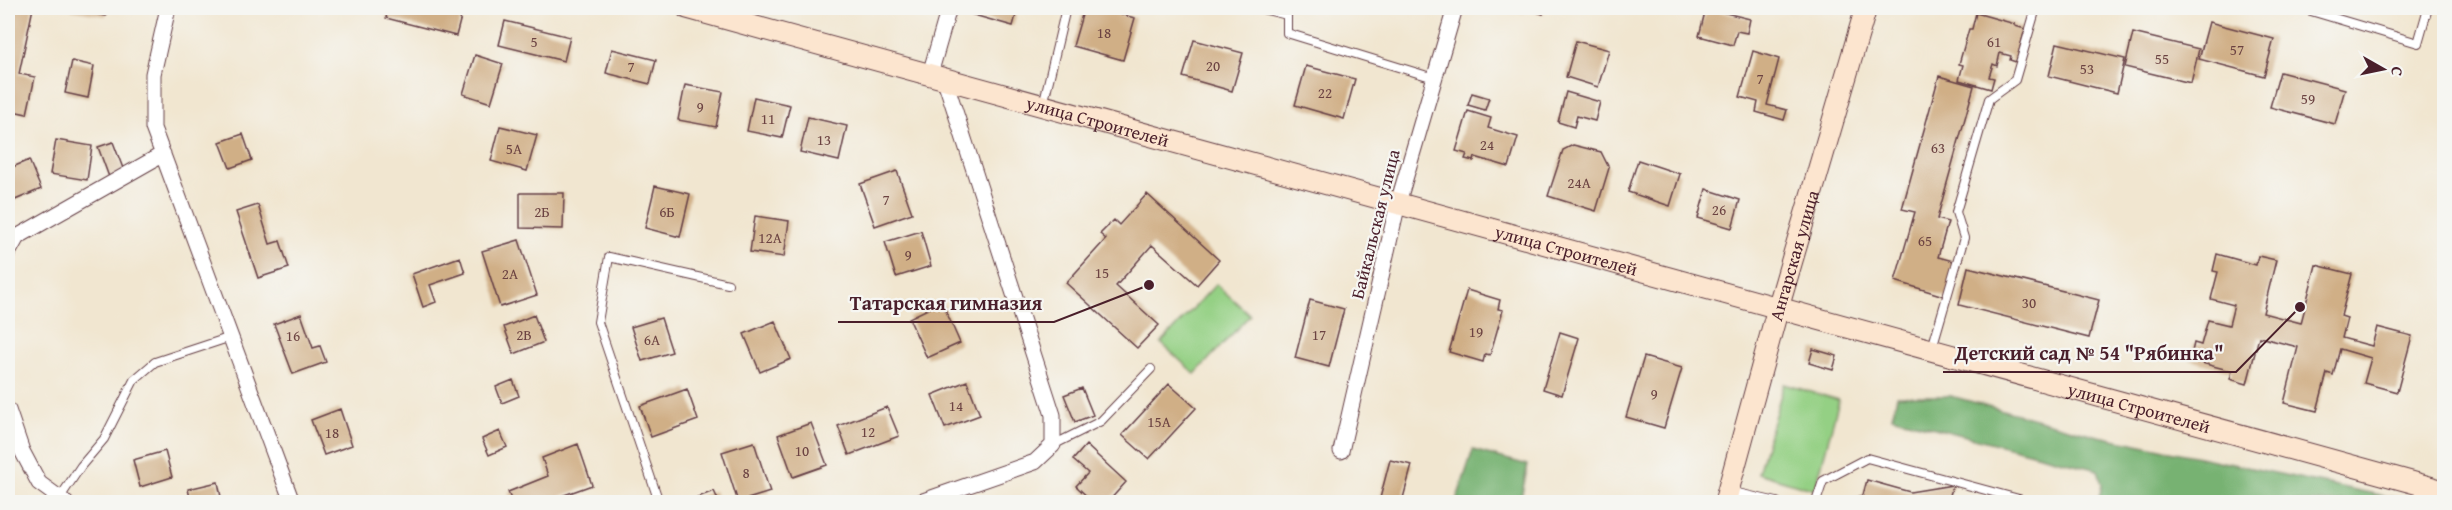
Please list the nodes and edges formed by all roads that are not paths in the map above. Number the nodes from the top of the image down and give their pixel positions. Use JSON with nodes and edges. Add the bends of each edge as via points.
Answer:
{"nodes":[{"id":1,"x":168,"y":8,"type":"edge"},
{"id":2,"x":687,"y":8,"type":"edge"},
{"id":3,"x":949,"y":8,"type":"edge"},
{"id":4,"x":1066,"y":8,"type":"edge"},
{"id":5,"x":1258,"y":8,"type":"edge"},
{"id":6,"x":1455,"y":8,"type":"edge"},
{"id":7,"x":1866,"y":8,"type":"edge"},
{"id":8,"x":2036,"y":8,"type":"edge"},
{"id":9,"x":2301,"y":8,"type":"edge"},
{"id":10,"x":2428,"y":8,"type":"edge"},
{"id":11,"x":1288,"y":11,"type":"edge"},
{"id":12,"x":937,"y":76,"type":"junction"},
{"id":13,"x":1434,"y":78,"type":"junction"},
{"id":14,"x":1043,"y":105,"type":"junction"},
{"id":15,"x":163,"y":154,"type":"junction"},
{"id":16,"x":1398,"y":203,"type":"junction"},
{"id":17,"x":12,"y":236,"type":"edge"},
{"id":18,"x":8,"y":253,"type":"edge"},
{"id":19,"x":728,"y":284,"type":"dead end"},
{"id":20,"x":1778,"y":308,"type":"junction"},
{"id":21,"x":231,"y":337,"type":"junction"},
{"id":22,"x":1932,"y":350,"type":"junction"},
{"id":23,"x":1150,"y":369,"type":"dead end"},
{"id":24,"x":8,"y":410,"type":"edge"},
{"id":25,"x":1053,"y":445,"type":"junction"},
{"id":26,"x":1341,"y":451,"type":"dead end"},
{"id":27,"x":2445,"y":491,"type":"edge"},
{"id":28,"x":1726,"y":496,"type":"edge"},
{"id":29,"x":60,"y":501,"type":"edge"},
{"id":30,"x":292,"y":502,"type":"edge"},
{"id":31,"x":658,"y":502,"type":"edge"},
{"id":32,"x":920,"y":502,"type":"edge"},
{"id":33,"x":1777,"y":502,"type":"edge"},
{"id":34,"x":1816,"y":502,"type":"edge"},
{"id":35,"x":2030,"y":502,"type":"edge"}],
"edges":[{"from":1,"to":15,"type":"street","via":[[153,74],[153,128]]},
{"from":2,"to":12,"type":"street","name":"улица Строителей"},
{"from":3,"to":12,"type":"street"},
{"from":4,"to":14,"type":"lane"},
{"from":5,"to":11,"type":"lane"},
{"from":6,"to":13,"type":"street","name":"Байкальская улица"},
{"from":7,"to":20,"type":"street","name":"Ангарская улица"},
{"from":8,"to":22,"type":"lane","via":[[2015,80],[1989,99],[1956,212],[1964,238]]},
{"from":9,"to":10,"type":"lane","via":[[2418,43]]},
{"from":11,"to":13,"type":"lane","via":[[1287,33]]},
{"from":12,"to":14,"type":"street","name":"улица Строителей"},
{"from":12,"to":25,"type":"street","via":[[1053,415]]},
{"from":13,"to":16,"type":"street","name":"Байкальская улица"},
{"from":14,"to":16,"type":"street","name":"улица Строителей"},
{"from":15,"to":17,"type":"street"},
{"from":15,"to":21,"type":"street"},
{"from":16,"to":20,"type":"street","name":"улица Строителей"},
{"from":16,"to":26,"type":"street","name":"Байкальская улица"},
{"from":17,"to":18,"type":"street"},
{"from":19,"to":31,"type":"lane","via":[[609,257],[598,322]]},
{"from":20,"to":22,"type":"street","name":"улица Строителей"},
{"from":20,"to":28,"type":"street","name":"Ангарская улица"},
{"from":21,"to":29,"type":"lane","via":[[155,362],[134,380],[104,439],[81,466]]},
{"from":21,"to":30,"type":"street"},
{"from":22,"to":27,"type":"street","name":"улица Строителей"},
{"from":23,"to":25,"type":"lane","via":[[1101,421]]},
{"from":24,"to":29,"type":"street","via":[[22,451],[39,483]]},
{"from":25,"to":32,"type":"street","via":[[1035,462]]},
{"from":28,"to":33,"type":"lane"},
{"from":34,"to":35,"type":"lane","via":[[1823,481],[1867,458]]}]}
